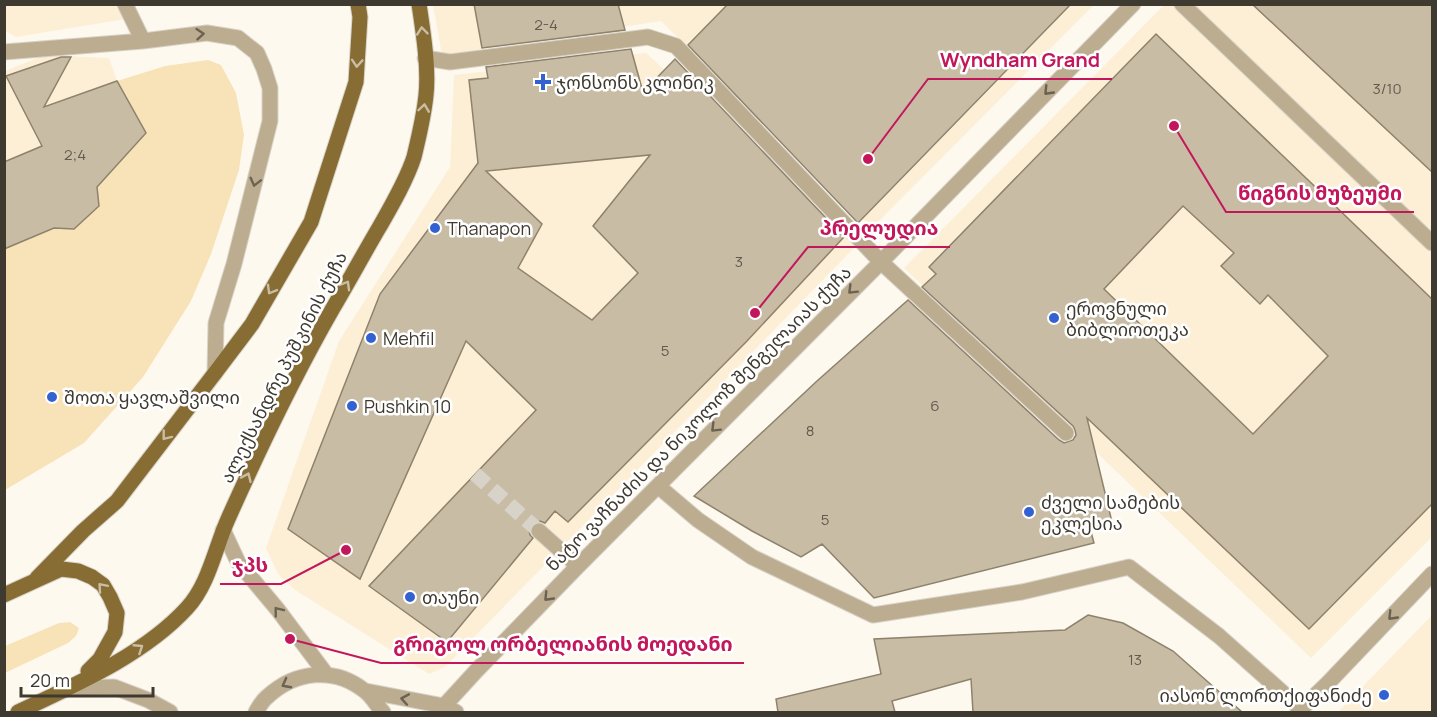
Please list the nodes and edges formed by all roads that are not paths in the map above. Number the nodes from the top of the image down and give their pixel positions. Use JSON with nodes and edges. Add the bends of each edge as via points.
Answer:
{"nodes":[{"id":1,"x":125,"y":4,"type":"edge"},
{"id":2,"x":358,"y":4,"type":"edge"},
{"id":3,"x":419,"y":4,"type":"edge"},
{"id":4,"x":1133,"y":4,"type":"edge"},
{"id":5,"x":1182,"y":4,"type":"edge"},
{"id":6,"x":142,"y":42,"type":"junction"},
{"id":7,"x":4,"y":52,"type":"edge"},
{"id":8,"x":425,"y":58,"type":"junction"},
{"id":9,"x":1432,"y":243,"type":"edge"},
{"id":10,"x":881,"y":262,"type":"junction"},
{"id":11,"x":215,"y":373,"type":"junction"},
{"id":12,"x":1066,"y":432,"type":"dead end"},
{"id":13,"x":658,"y":486,"type":"junction"},
{"id":14,"x":223,"y":530,"type":"junction"},
{"id":15,"x":539,"y":531,"type":"tunnel mouth"},
{"id":16,"x":578,"y":566,"type":"junction"},
{"id":17,"x":1432,"y":574,"type":"edge"},
{"id":18,"x":37,"y":578,"type":"junction"},
{"id":19,"x":4,"y":595,"type":"edge"},
{"id":20,"x":326,"y":674,"type":"junction"},
{"id":21,"x":70,"y":688,"type":"junction"},
{"id":22,"x":366,"y":691,"type":"junction"},
{"id":23,"x":450,"y":709,"type":"edge"},
{"id":24,"x":1299,"y":711,"type":"edge"},
{"id":25,"x":18,"y":712,"type":"edge"},
{"id":26,"x":170,"y":712,"type":"edge"},
{"id":27,"x":256,"y":712,"type":"edge"},
{"id":28,"x":383,"y":712,"type":"edge"}],
"edges":[{"from":1,"to":6,"type":"street"},
{"from":2,"to":11,"type":"main road","one_way":true,"via":[[356,82],[311,222],[252,324]]},
{"from":8,"to":3,"type":"main road","name":"ალექსანდრე პუშკინის ქუჩა","one_way":true},
{"from":4,"to":10,"type":"street","name":"ნატო ვაჩნაძის და ნიკოლოზ შენგელაიას ქუჩა","one_way":true},
{"from":5,"to":9,"type":"street"},
{"from":6,"to":7,"type":"street"},
{"from":6,"to":11,"type":"street","one_way":true,"via":[[207,33],[238,38],[257,53],[270,88],[270,121],[216,323]]},
{"from":8,"to":10,"type":"street","via":[[450,62],[648,37],[676,46]]},
{"from":14,"to":8,"type":"main road","name":"ალექსანდრე პუშკინის ქუჩა","one_way":true,"via":[[260,447],[413,160],[426,92]]},
{"from":10,"to":12,"type":"street"},
{"from":10,"to":13,"type":"street","name":"ნატო ვაჩნაძის და ნიკოლოზ შენგელაიას ქუჩა","one_way":true},
{"from":11,"to":18,"type":"main road","one_way":true,"via":[[117,501]]},
{"from":13,"to":16,"type":"street","name":"ნატო ვაჩნაძის და ნიკოლოზ შენგელაიას ქუჩა"},
{"from":13,"to":24,"type":"street","via":[[698,520],[752,557],[873,615],[1022,592],[1129,567],[1219,636]]},
{"from":20,"to":14,"type":"street","one_way":true,"via":[[238,562]]},
{"from":21,"to":14,"type":"main road","name":"ალექსანდრე პუშკინის ქუჩა","one_way":true,"via":[[139,649],[189,606],[207,576]]},
{"from":15,"to":16,"type":"street"},
{"from":16,"to":23,"type":"street","name":"ნატო ვაჩნაძის და ნიკოლოზ შენგელაიას ქუჩა","one_way":true,"via":[[477,670]]},
{"from":17,"to":24,"type":"street","one_way":true},
{"from":18,"to":19,"type":"main road"},
{"from":21,"to":18,"type":"main road","one_way":true,"via":[[100,659],[115,632],[117,613],[103,585],[92,577],[61,569]]},
{"from":20,"to":22,"type":"street"},
{"from":20,"to":27,"type":"street","one_way":true,"via":[[304,676],[283,684],[265,698]]},
{"from":21,"to":25,"type":"main road"},
{"from":21,"to":26,"type":"street","via":[[114,687]]},
{"from":23,"to":22,"type":"street","one_way":true},
{"from":22,"to":28,"type":"street"}]}
